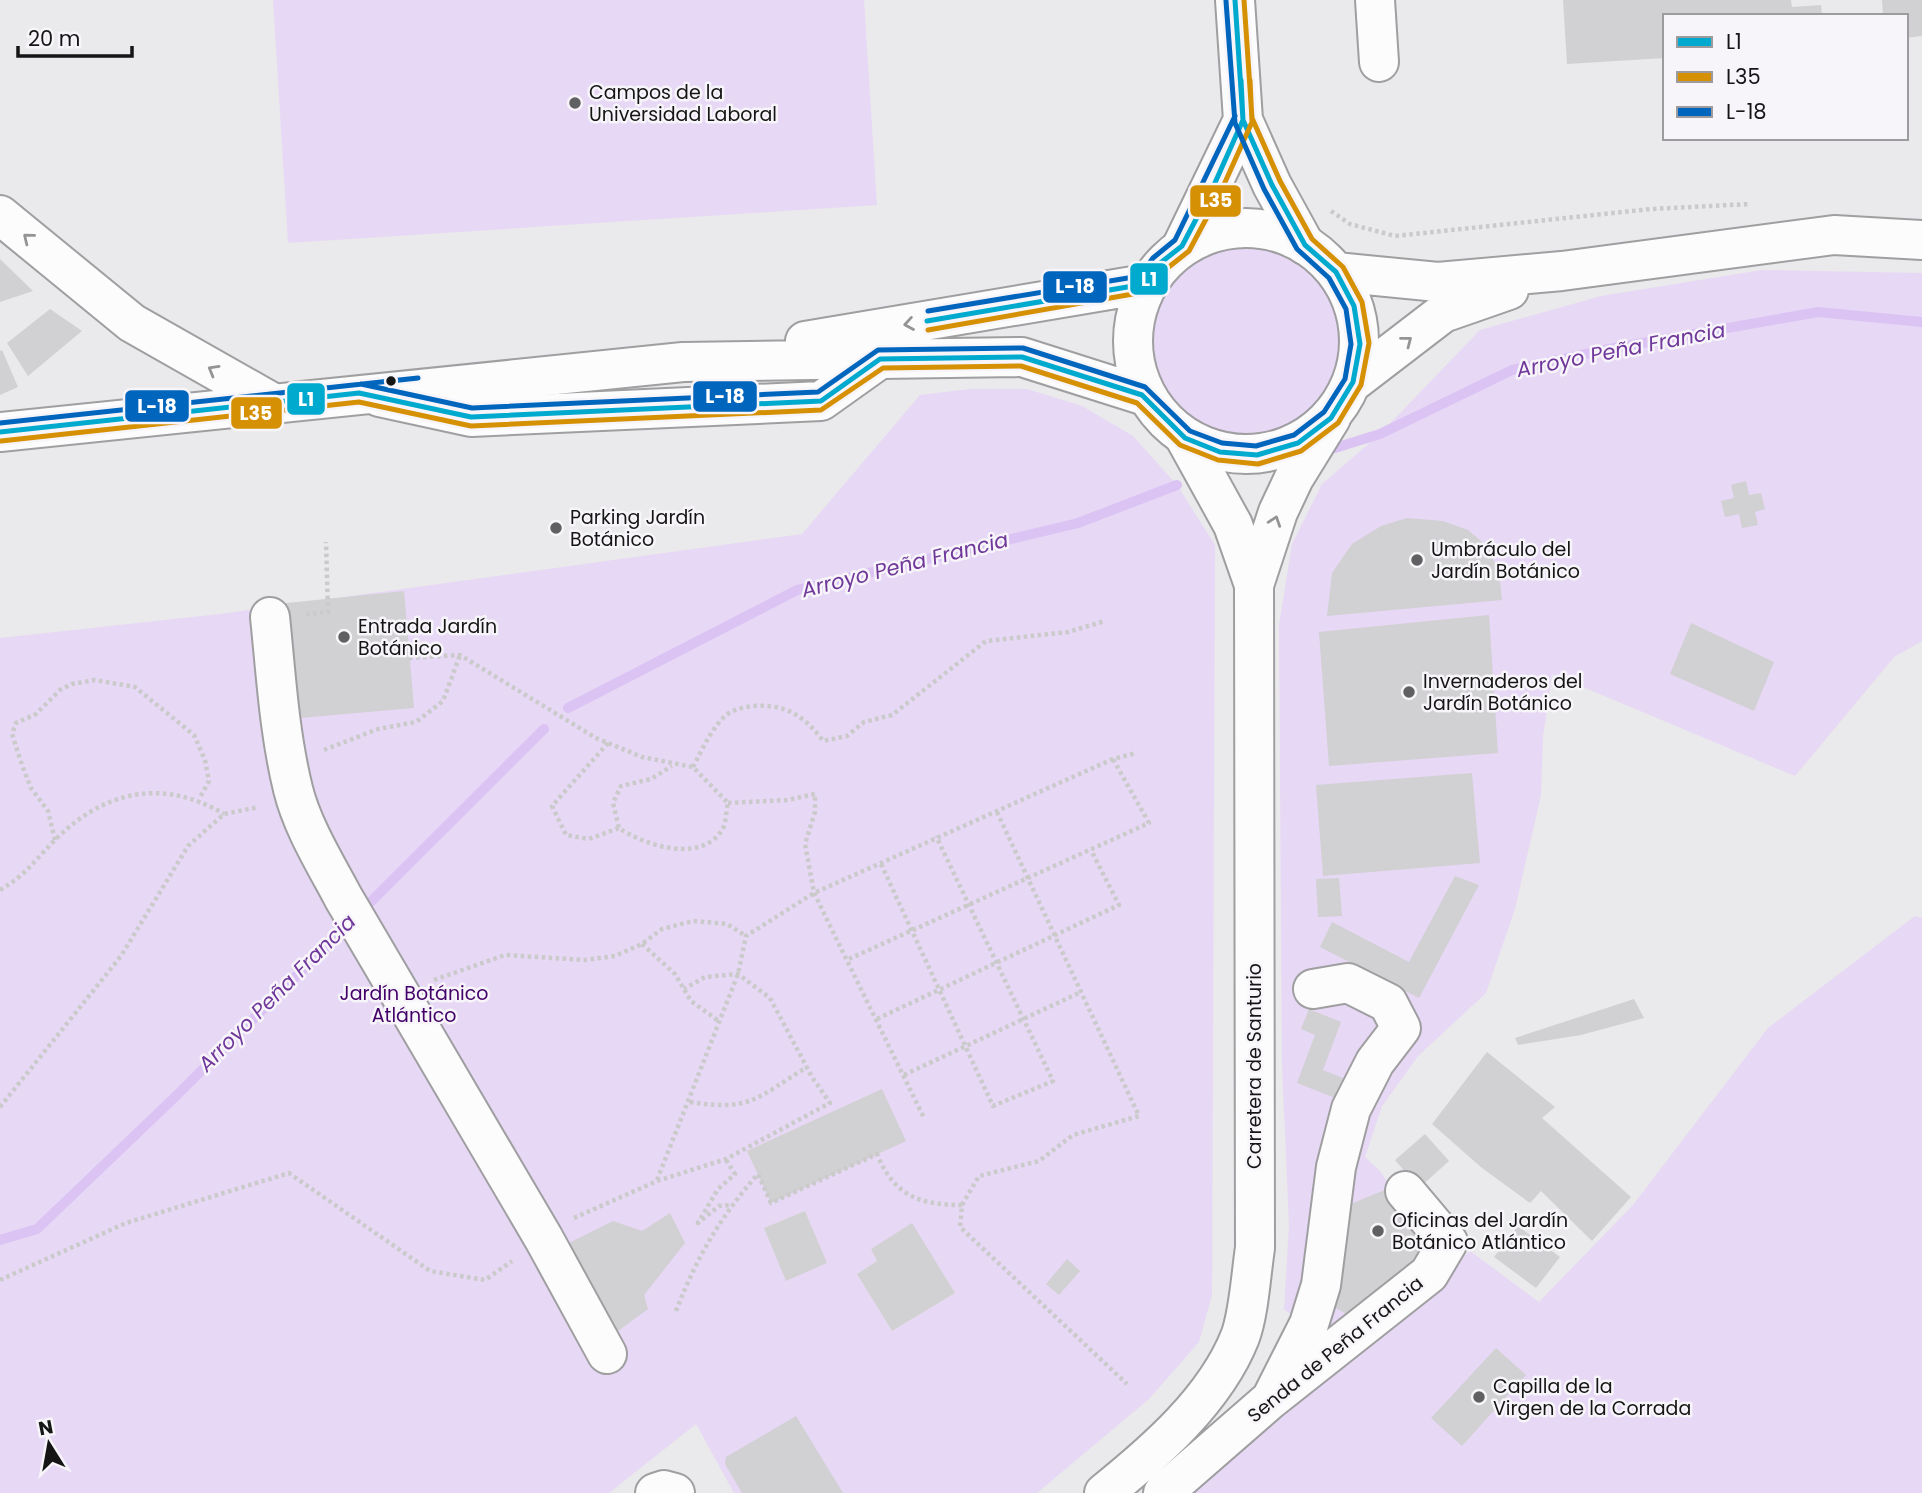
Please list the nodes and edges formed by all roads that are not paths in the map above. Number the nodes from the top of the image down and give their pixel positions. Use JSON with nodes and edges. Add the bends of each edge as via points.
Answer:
{"nodes":[{"id":1,"x":1235,"y":0,"type":"edge"},
{"id":2,"x":1375,"y":0,"type":"edge"},
{"id":3,"x":1379,"y":62,"type":"dead end"},
{"id":4,"x":1243,"y":120,"type":"junction"},
{"id":5,"x":0,"y":215,"type":"edge"},
{"id":6,"x":1922,"y":240,"type":"edge"},
{"id":7,"x":1305,"y":245,"type":"junction"},
{"id":8,"x":1182,"y":246,"type":"junction"},
{"id":9,"x":1562,"y":271,"type":"junction"},
{"id":10,"x":1336,"y":272,"type":"junction"},
{"id":11,"x":1145,"y":284,"type":"junction"},
{"id":12,"x":880,"y":359,"type":"junction"},
{"id":13,"x":683,"y":362,"type":"junction"},
{"id":14,"x":1353,"y":383,"type":"junction"},
{"id":15,"x":359,"y":393,"type":"junction"},
{"id":16,"x":1142,"y":395,"type":"junction"},
{"id":17,"x":273,"y":403,"type":"junction"},
{"id":18,"x":1331,"y":418,"type":"junction"},
{"id":19,"x":0,"y":432,"type":"edge"},
{"id":20,"x":1185,"y":438,"type":"junction"},
{"id":21,"x":1254,"y":585,"type":"junction"},
{"id":22,"x":270,"y":617,"type":"dead end"},
{"id":23,"x":1313,"y":989,"type":"dead end"},
{"id":24,"x":1405,"y":1191,"type":"dead end"},
{"id":25,"x":607,"y":1354,"type":"dead end"},
{"id":26,"x":1271,"y":1399,"type":"junction"},
{"id":27,"x":655,"y":1493,"type":"edge"},
{"id":28,"x":675,"y":1493,"type":"edge"},
{"id":29,"x":1104,"y":1493,"type":"edge"},
{"id":30,"x":1163,"y":1493,"type":"edge"}],
"edges":[{"from":1,"to":4,"type":"main road"},
{"from":2,"to":3,"type":"main road"},
{"from":4,"to":7,"type":"main road"},
{"from":4,"to":8,"type":"main road"},
{"from":17,"to":5,"type":"main road","one_way":true,"via":[[132,323]]},
{"from":6,"to":9,"type":"main road","via":[[1834,235]]},
{"from":7,"to":8,"type":"main road","via":[[1273,232],[1241,227],[1210,233]]},
{"from":7,"to":10,"type":"main road"},
{"from":8,"to":11,"type":"main road","via":[[1159,264]]},
{"from":9,"to":10,"type":"main road","via":[[1438,282]]},
{"from":14,"to":9,"type":"main road","one_way":true,"via":[[1443,313]]},
{"from":10,"to":14,"type":"main road","via":[[1354,306],[1360,344]]},
{"from":11,"to":13,"type":"main road","one_way":true},
{"from":11,"to":16,"type":"main road","via":[[1133,335]]},
{"from":12,"to":13,"type":"main road"},
{"from":12,"to":15,"type":"main road","via":[[821,401],[471,417]]},
{"from":12,"to":16,"type":"main road","via":[[1022,357]]},
{"from":13,"to":15,"type":"main road"},
{"from":14,"to":18,"type":"main road"},
{"from":15,"to":17,"type":"main road"},
{"from":16,"to":20,"type":"main road"},
{"from":17,"to":19,"type":"main road"},
{"from":18,"to":20,"type":"main road","via":[[1298,443],[1257,455],[1220,452]]},
{"from":21,"to":18,"type":"main road","name":"Carretera de Santurio","one_way":true,"via":[[1278,512]]},
{"from":20,"to":21,"type":"main road","name":"Carretera de Santurio","via":[[1233,525]]},
{"from":21,"to":29,"type":"main road","name":"Carretera de Santurio","via":[[1255,1248],[1240,1337],[1206,1395],[1157,1450]]},
{"from":22,"to":25,"type":"main road","via":[[280,721],[294,785],[343,897]]},
{"from":23,"to":26,"type":"main road","via":[[1348,983],[1388,1003],[1401,1028],[1375,1062],[1351,1109],[1336,1167],[1321,1285],[1308,1324]]},
{"from":24,"to":26,"type":"main road","name":"Senda de Peña Francia","via":[[1448,1242],[1429,1274]]},
{"from":26,"to":30,"type":"main road","name":"Senda de Peña Francia"},
{"from":27,"to":28,"type":"main road"}]}
